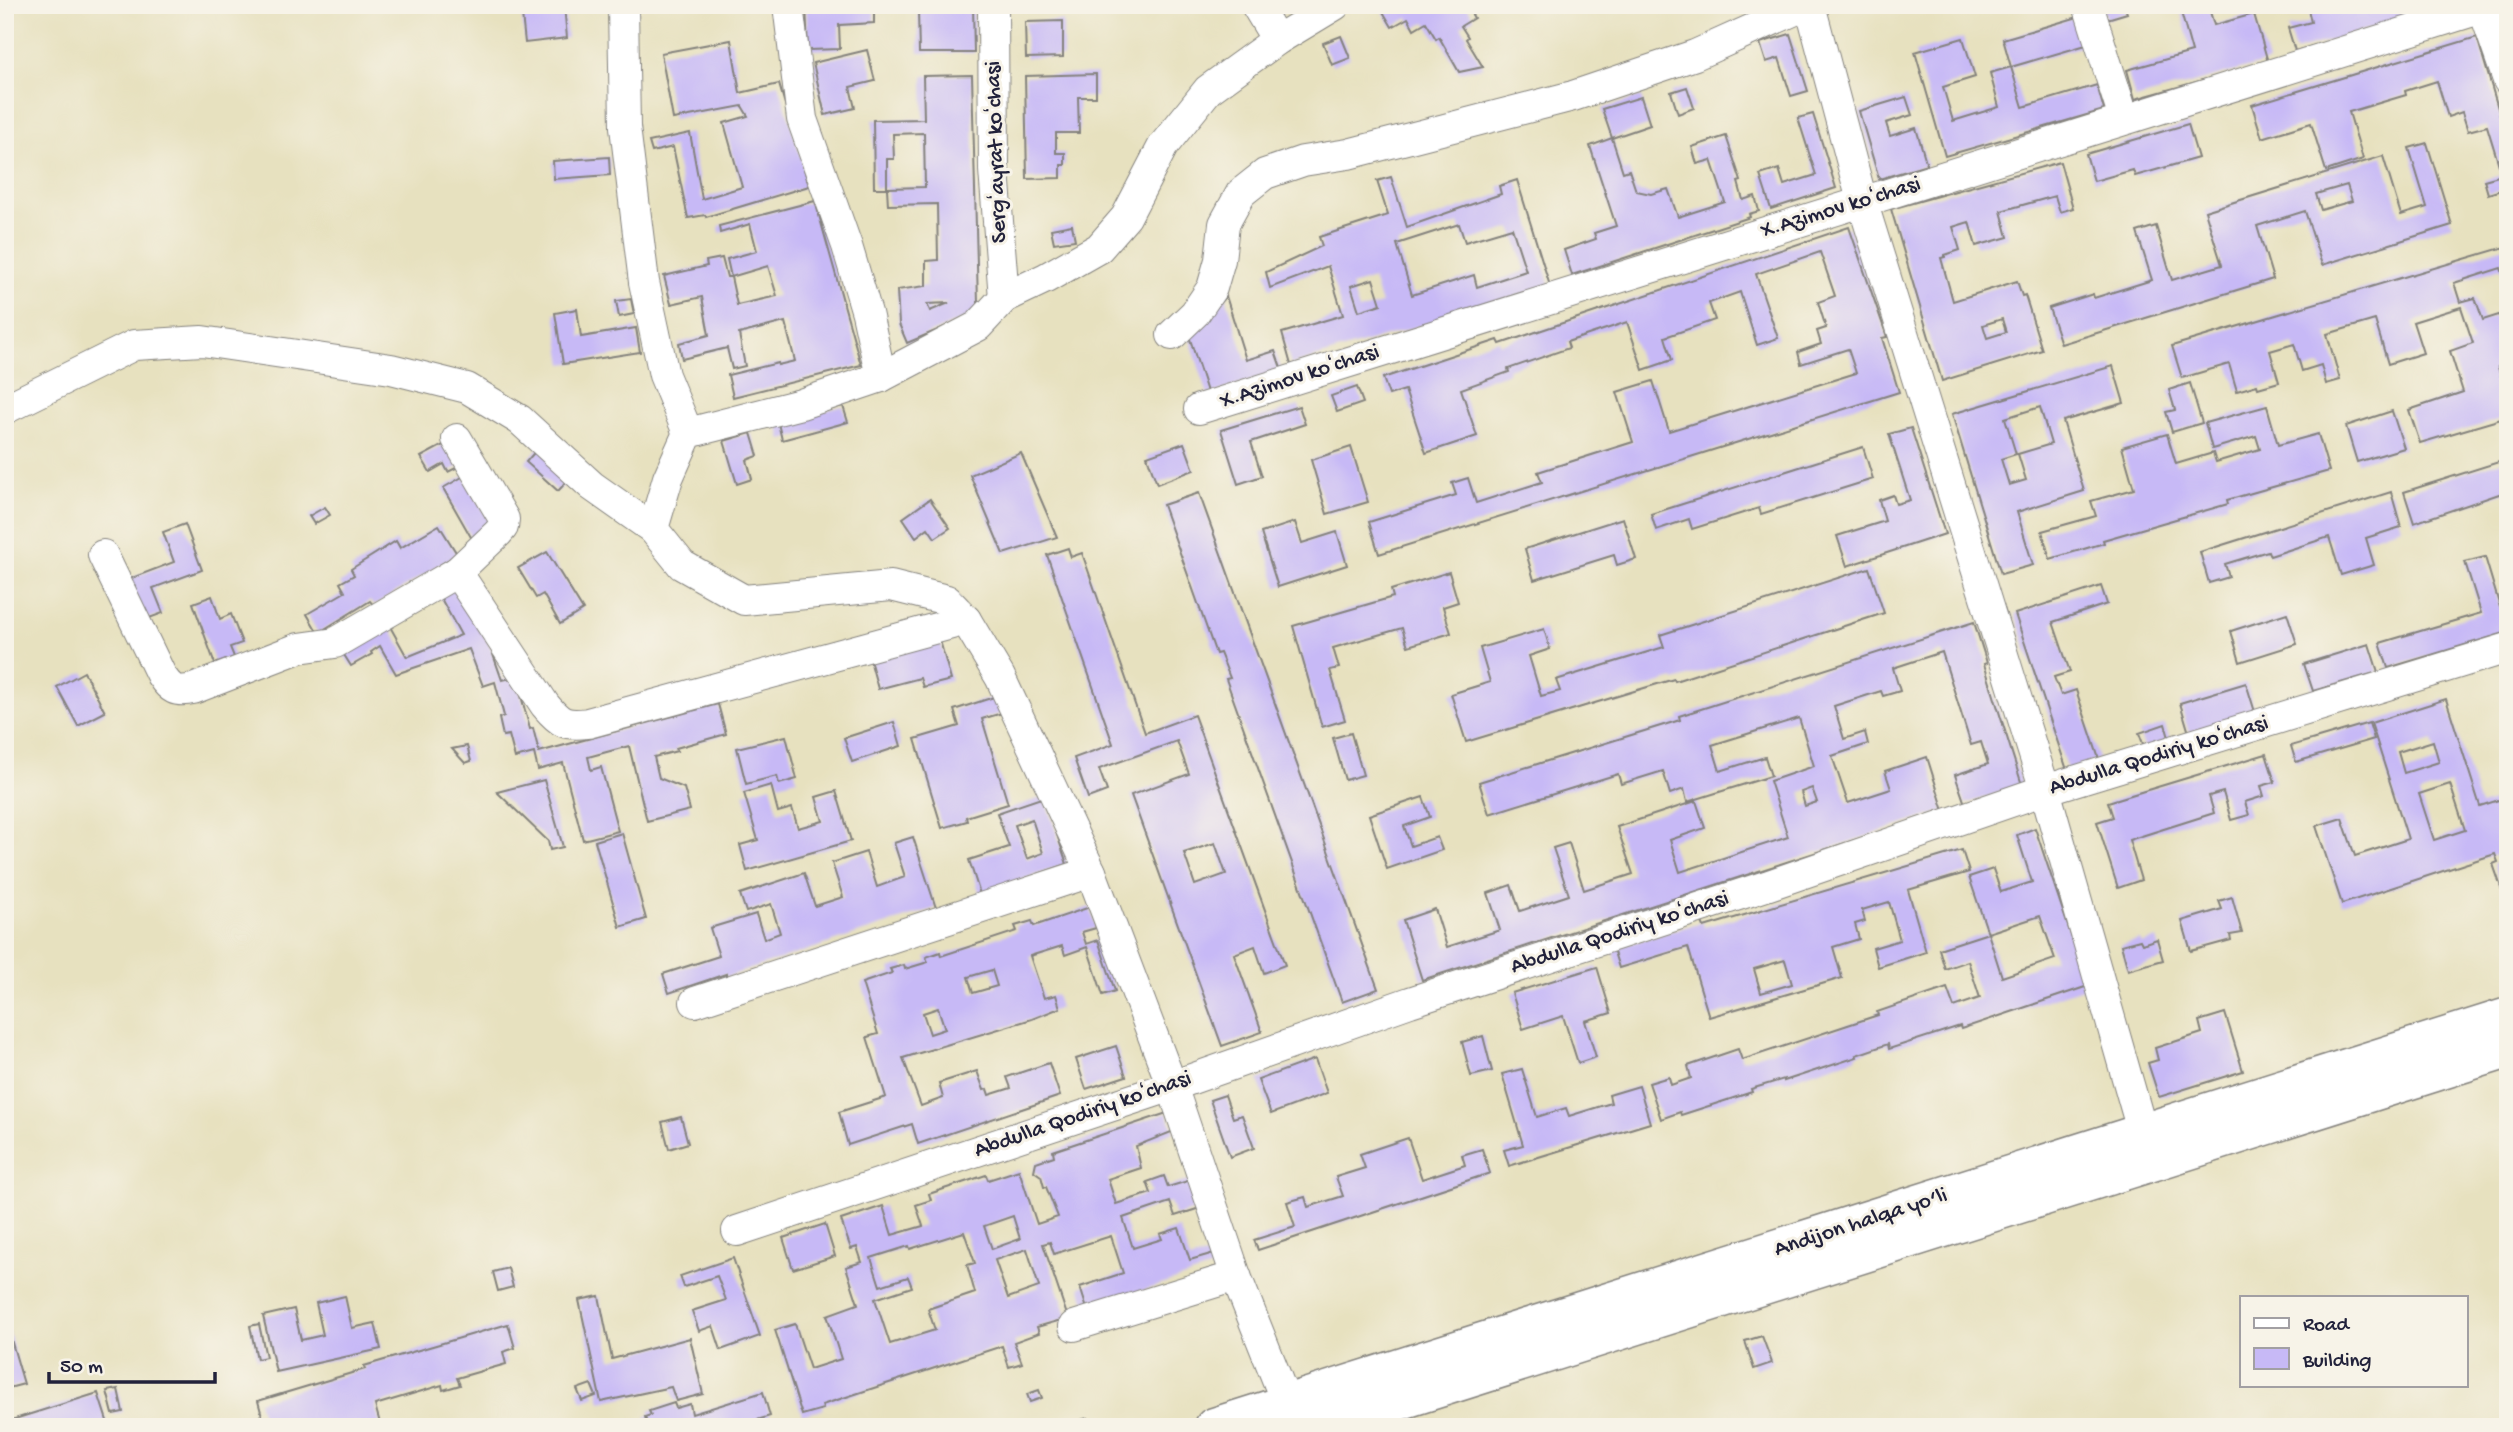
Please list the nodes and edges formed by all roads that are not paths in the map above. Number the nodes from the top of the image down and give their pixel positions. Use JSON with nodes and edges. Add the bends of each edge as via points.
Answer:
{"nodes":[{"id":1,"x":623,"y":5,"type":"edge"},
{"id":2,"x":789,"y":5,"type":"edge"},
{"id":3,"x":993,"y":5,"type":"edge"},
{"id":4,"x":1256,"y":5,"type":"edge"},
{"id":5,"x":1335,"y":5,"type":"edge"},
{"id":6,"x":1808,"y":5,"type":"edge"},
{"id":7,"x":2088,"y":5,"type":"edge"},
{"id":8,"x":2483,"y":6,"type":"edge"},
{"id":9,"x":1277,"y":40,"type":"junction"},
{"id":10,"x":2508,"y":80,"type":"edge"},
{"id":11,"x":2124,"y":119,"type":"junction"},
{"id":12,"x":1862,"y":201,"type":"junction"},
{"id":13,"x":1004,"y":298,"type":"junction"},
{"id":14,"x":1172,"y":335,"type":"dead end"},
{"id":15,"x":881,"y":377,"type":"junction"},
{"id":16,"x":5,"y":409,"type":"edge"},
{"id":17,"x":1199,"y":409,"type":"dead end"},
{"id":18,"x":688,"y":433,"type":"junction"},
{"id":19,"x":457,"y":439,"type":"dead end"},
{"id":20,"x":653,"y":529,"type":"junction"},
{"id":21,"x":103,"y":555,"type":"dead end"},
{"id":22,"x":457,"y":572,"type":"junction"},
{"id":23,"x":966,"y":620,"type":"junction"},
{"id":24,"x":2508,"y":649,"type":"edge"},
{"id":25,"x":2045,"y":790,"type":"junction"},
{"id":26,"x":1091,"y":872,"type":"junction"},
{"id":27,"x":695,"y":1002,"type":"dead end"},
{"id":28,"x":2508,"y":1017,"type":"edge"},
{"id":29,"x":2508,"y":1049,"type":"edge"},
{"id":30,"x":1172,"y":1086,"type":"junction"},
{"id":31,"x":2143,"y":1134,"type":"junction"},
{"id":32,"x":737,"y":1231,"type":"dead end"},
{"id":33,"x":1236,"y":1276,"type":"junction"},
{"id":34,"x":1074,"y":1326,"type":"dead end"},
{"id":35,"x":1301,"y":1415,"type":"edge"},
{"id":36,"x":1214,"y":1427,"type":"edge"}],
"edges":[{"from":1,"to":18,"type":"street","via":[[625,127],[644,282],[664,374]]},
{"from":2,"to":15,"type":"street","via":[[802,119],[855,273]]},
{"from":3,"to":13,"type":"street","name":"Sergʻayrat koʻchasi","via":[[994,170]]},
{"from":4,"to":9,"type":"street"},
{"from":5,"to":9,"type":"street"},
{"from":6,"to":12,"type":"street"},
{"from":6,"to":14,"type":"street","via":[[1695,55],[1573,96],[1265,174],[1241,193],[1224,225],[1212,288]]},
{"from":7,"to":11,"type":"street"},
{"from":8,"to":10,"type":"street"},
{"from":8,"to":11,"type":"street","name":"X.Azimov koʻchasi"},
{"from":9,"to":13,"type":"street","via":[[1208,90],[1163,146],[1126,217],[1099,247]]},
{"from":11,"to":12,"type":"street","name":"X.Azimov koʻchasi"},
{"from":12,"to":17,"type":"street","name":"X.Azimov koʻchasi"},
{"from":12,"to":25,"type":"street"},
{"from":13,"to":15,"type":"street","via":[[978,326]]},
{"from":15,"to":18,"type":"street","via":[[801,404]]},
{"from":16,"to":20,"type":"street","via":[[134,345],[202,341],[391,369],[467,388],[520,420],[592,486]]},
{"from":18,"to":20,"type":"street"},
{"from":19,"to":22,"type":"street","via":[[504,519],[498,533]]},
{"from":20,"to":23,"type":"street","via":[[682,565],[744,600],[891,586],[947,600]]},
{"from":21,"to":22,"type":"street","via":[[161,675],[179,692],[299,648],[335,643]]},
{"from":22,"to":23,"type":"street","via":[[545,705],[557,719],[572,725]]},
{"from":23,"to":26,"type":"street","via":[[1000,677]]},
{"from":24,"to":25,"type":"street","name":"Abdulla Qodiriy koʻchasi"},
{"from":25,"to":30,"type":"street","name":"Abdulla Qodiriy koʻchasi"},
{"from":25,"to":31,"type":"street"},
{"from":26,"to":27,"type":"street"},
{"from":26,"to":30,"type":"street"},
{"from":28,"to":31,"type":"highway","name":"Andijon halqa yo‘li"},
{"from":29,"to":35,"type":"highway","name":"Andijon halqa yo‘li"},
{"from":30,"to":32,"type":"street","name":"Abdulla Qodiriy koʻchasi"},
{"from":30,"to":33,"type":"street"},
{"from":31,"to":35,"type":"highway","name":"Andijon halqa yo‘li"},
{"from":33,"to":34,"type":"street"},
{"from":33,"to":35,"type":"street"},
{"from":35,"to":36,"type":"highway","name":"Andijon halqa yo‘li"}]}
